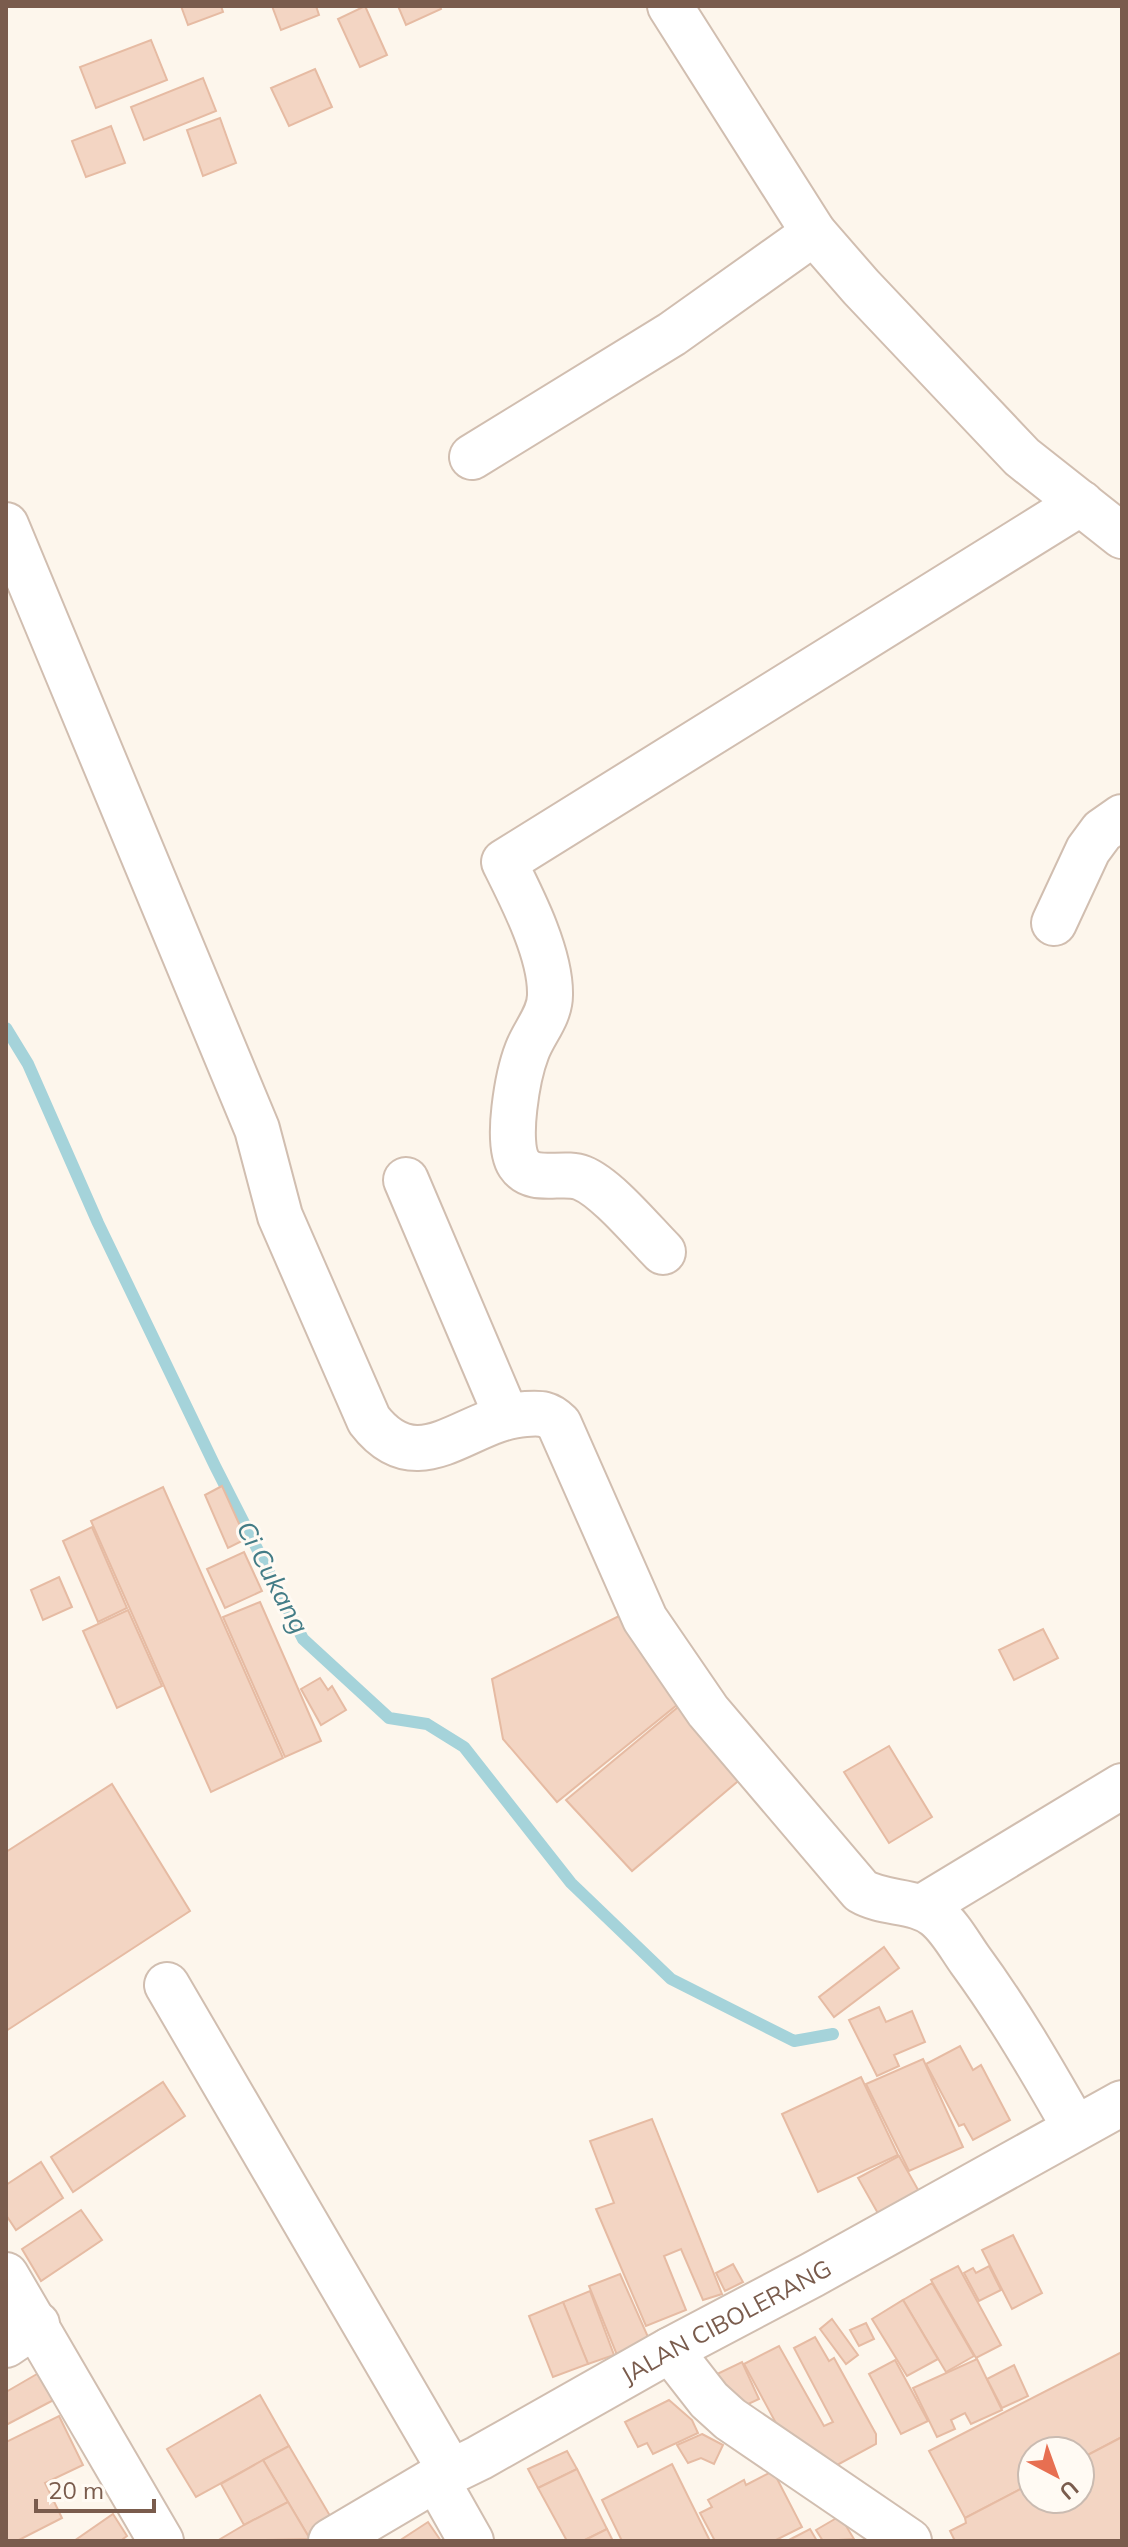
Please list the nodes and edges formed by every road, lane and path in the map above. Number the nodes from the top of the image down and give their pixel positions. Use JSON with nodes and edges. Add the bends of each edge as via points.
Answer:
{"nodes":[{"id":1,"x":670,"y":6,"type":"edge"},
{"id":2,"x":814,"y":233,"type":"junction"},
{"id":3,"x":472,"y":457,"type":"dead end"},
{"id":4,"x":1081,"y":503,"type":"junction"},
{"id":5,"x":6,"y":525,"type":"edge"},
{"id":6,"x":1122,"y":536,"type":"edge"},
{"id":7,"x":1122,"y":817,"type":"edge"},
{"id":8,"x":1054,"y":923,"type":"dead end"},
{"id":9,"x":406,"y":1180,"type":"dead end"},
{"id":10,"x":663,"y":1252,"type":"dead end"},
{"id":11,"x":506,"y":1415,"type":"junction"},
{"id":12,"x":1122,"y":1786,"type":"edge"},
{"id":13,"x":922,"y":1907,"type":"junction"},
{"id":14,"x":167,"y":1985,"type":"dead end"},
{"id":15,"x":1122,"y":2103,"type":"edge"},
{"id":16,"x":1075,"y":2128,"type":"junction"},
{"id":17,"x":6,"y":2275,"type":"edge"},
{"id":18,"x":21,"y":2334,"type":"edge"},
{"id":19,"x":670,"y":2350,"type":"junction"},
{"id":20,"x":443,"y":2476,"type":"junction"},
{"id":21,"x":161,"y":2541,"type":"edge"},
{"id":22,"x":331,"y":2541,"type":"edge"},
{"id":23,"x":471,"y":2541,"type":"edge"},
{"id":24,"x":909,"y":2541,"type":"edge"}],
"edges":[{"from":1,"to":2,"type":"street"},
{"from":2,"to":3,"type":"street","via":[[672,334]]},
{"from":2,"to":4,"type":"street","via":[[1022,457]]},
{"from":4,"to":6,"type":"street"},
{"from":4,"to":10,"type":"street","via":[[504,862],[529,911],[550,996],[516,1087],[517,1162],[527,1173],[583,1178]]},
{"from":5,"to":11,"type":"street","via":[[257,1129],[280,1216],[369,1420],[383,1436],[423,1450]]},
{"from":7,"to":8,"type":"street","via":[[1088,850]]},
{"from":9,"to":11,"type":"street"},
{"from":11,"to":13,"type":"street","via":[[543,1412],[559,1424],[645,1619],[763,1779],[861,1891],[874,1899]]},
{"from":12,"to":13,"type":"street"},
{"from":13,"to":16,"type":"street","via":[[938,1917],[987,1983]]},
{"from":14,"to":20,"type":"street"},
{"from":15,"to":16,"type":"street","name":"JALAN CIBOLERANG"},
{"from":16,"to":19,"type":"street","name":"JALAN CIBOLERANG"},
{"from":17,"to":18,"type":"street"},
{"from":18,"to":21,"type":"street"},
{"from":19,"to":20,"type":"street","name":"JALAN CIBOLERANG"},
{"from":19,"to":24,"type":"street","via":[[730,2419]]},
{"from":20,"to":22,"type":"street","name":"JALAN CIBOLERANG"},
{"from":20,"to":23,"type":"street"}]}
